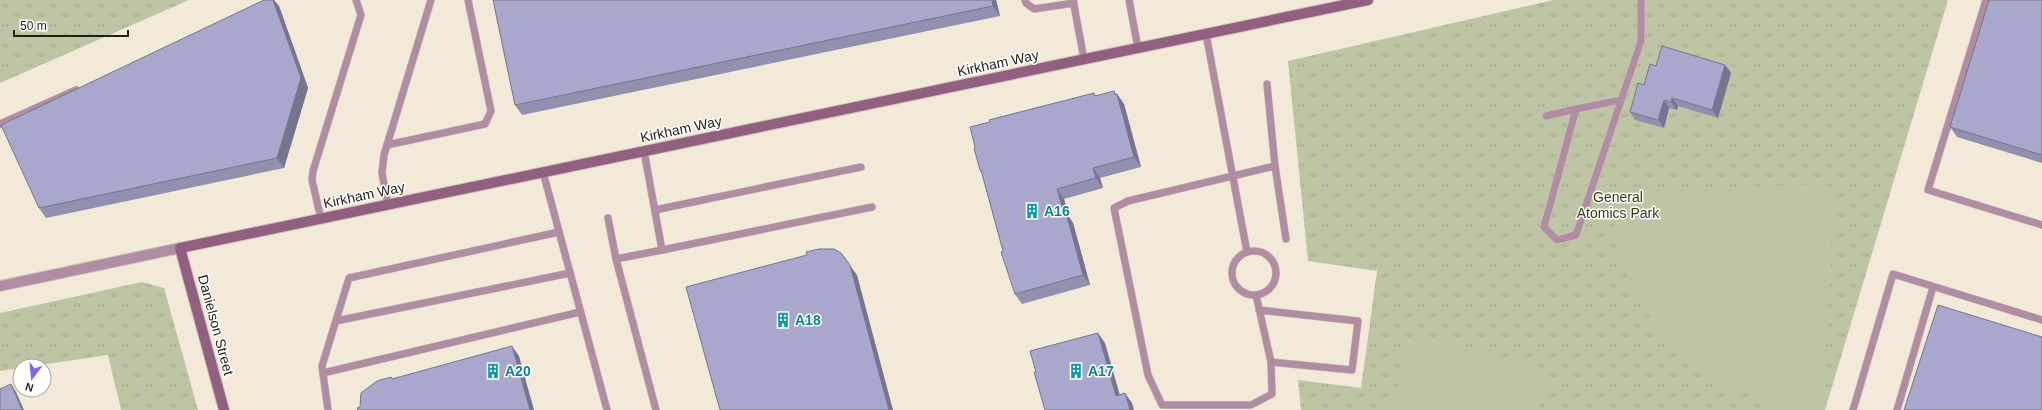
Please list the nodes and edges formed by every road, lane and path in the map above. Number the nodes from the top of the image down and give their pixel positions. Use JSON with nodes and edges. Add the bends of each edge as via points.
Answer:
{"nodes":[{"id":1,"x":356,"y":0,"type":"edge"},
{"id":2,"x":431,"y":0,"type":"edge"},
{"id":3,"x":468,"y":0,"type":"edge"},
{"id":4,"x":1026,"y":0,"type":"edge"},
{"id":5,"x":1129,"y":0,"type":"edge"},
{"id":6,"x":1368,"y":0,"type":"edge"},
{"id":7,"x":1641,"y":0,"type":"edge"},
{"id":8,"x":1986,"y":0,"type":"edge"},
{"id":9,"x":1073,"y":2,"type":"edge"},
{"id":10,"x":1206,"y":34,"type":"junction"},
{"id":11,"x":1138,"y":48,"type":"junction"},
{"id":12,"x":1084,"y":59,"type":"junction"},
{"id":13,"x":1268,"y":84,"type":"dead end"},
{"id":14,"x":87,"y":85,"type":"edge"},
{"id":15,"x":1621,"y":100,"type":"junction"},
{"id":16,"x":1576,"y":109,"type":"junction"},
{"id":17,"x":1546,"y":116,"type":"dead end"},
{"id":18,"x":0,"y":124,"type":"edge"},
{"id":19,"x":387,"y":145,"type":"junction"},
{"id":20,"x":644,"y":151,"type":"junction"},
{"id":21,"x":1275,"y":166,"type":"junction"},
{"id":22,"x":861,"y":167,"type":"dead end"},
{"id":23,"x":543,"y":172,"type":"junction"},
{"id":24,"x":1232,"y":175,"type":"junction"},
{"id":25,"x":388,"y":205,"type":"junction"},
{"id":26,"x":872,"y":207,"type":"dead end"},
{"id":27,"x":655,"y":210,"type":"junction"},
{"id":28,"x":608,"y":218,"type":"dead end"},
{"id":29,"x":321,"y":219,"type":"junction"},
{"id":30,"x":2042,"y":225,"type":"edge"},
{"id":31,"x":559,"y":232,"type":"junction"},
{"id":32,"x":1286,"y":239,"type":"dead end"},
{"id":33,"x":180,"y":248,"type":"junction"},
{"id":34,"x":662,"y":250,"type":"junction"},
{"id":35,"x":1247,"y":252,"type":"junction"},
{"id":36,"x":616,"y":259,"type":"junction"},
{"id":37,"x":570,"y":272,"type":"junction"},
{"id":38,"x":0,"y":286,"type":"edge"},
{"id":39,"x":1933,"y":286,"type":"junction"},
{"id":40,"x":1256,"y":295,"type":"junction"},
{"id":41,"x":1259,"y":310,"type":"junction"},
{"id":42,"x":580,"y":312,"type":"junction"},
{"id":43,"x":2042,"y":320,"type":"edge"},
{"id":44,"x":336,"y":321,"type":"junction"},
{"id":45,"x":1271,"y":362,"type":"junction"},
{"id":46,"x":323,"y":373,"type":"junction"},
{"id":47,"x":224,"y":410,"type":"edge"},
{"id":48,"x":328,"y":410,"type":"edge"},
{"id":49,"x":606,"y":410,"type":"edge"},
{"id":50,"x":656,"y":410,"type":"edge"},
{"id":51,"x":1853,"y":410,"type":"edge"},
{"id":52,"x":1897,"y":410,"type":"edge"}],
"edges":[{"from":1,"to":29,"type":"lane","via":[[362,15],[312,180]]},
{"from":2,"to":19,"type":"lane"},
{"from":3,"to":19,"type":"lane","via":[[491,111],[485,124]]},
{"from":4,"to":9,"type":"lane","via":[[1034,9]]},
{"from":5,"to":11,"type":"lane"},
{"from":6,"to":10,"type":"main road","name":"Kirkham Way"},
{"from":7,"to":15,"type":"lane","via":[[1641,41]]},
{"from":8,"to":30,"type":"lane","via":[[1928,190]]},
{"from":9,"to":12,"type":"lane"},
{"from":10,"to":11,"type":"main road","name":"Kirkham Way"},
{"from":10,"to":24,"type":"lane"},
{"from":11,"to":12,"type":"main road","name":"Kirkham Way"},
{"from":12,"to":20,"type":"main road","name":"Kirkham Way"},
{"from":13,"to":21,"type":"lane"},
{"from":14,"to":18,"type":"lane"},
{"from":15,"to":16,"type":"lane"},
{"from":15,"to":16,"type":"lane","via":[[1576,235],[1557,240],[1544,227]]},
{"from":16,"to":17,"type":"lane"},
{"from":19,"to":25,"type":"lane","via":[[382,173]]},
{"from":20,"to":23,"type":"main road","name":"Kirkham Way"},
{"from":20,"to":27,"type":"lane"},
{"from":21,"to":24,"type":"lane"},
{"from":21,"to":32,"type":"lane"},
{"from":22,"to":27,"type":"lane"},
{"from":23,"to":25,"type":"main road","name":"Kirkham Way"},
{"from":23,"to":31,"type":"lane"},
{"from":24,"to":35,"type":"lane"},
{"from":24,"to":45,"type":"lane","via":[[1128,201],[1114,208],[1147,367],[1162,405],[1251,405],[1272,394]]},
{"from":25,"to":29,"type":"main road","name":"Kirkham Way"},
{"from":26,"to":34,"type":"lane"},
{"from":27,"to":34,"type":"lane"},
{"from":28,"to":36,"type":"lane"},
{"from":29,"to":33,"type":"main road","name":"Kirkham Way"},
{"from":31,"to":37,"type":"lane"},
{"from":31,"to":44,"type":"lane","via":[[349,278]]},
{"from":33,"to":38,"type":"street","name":"Kirkham Way"},
{"from":33,"to":47,"type":"main road","name":"Danielson Street"},
{"from":34,"to":36,"type":"lane"},
{"from":35,"to":40,"type":"lane","via":[[1236,260],[1233,281],[1242,292]]},
{"from":35,"to":40,"type":"lane","via":[[1254,251],[1267,256],[1275,266],[1275,279],[1272,285],[1262,294]]},
{"from":36,"to":50,"type":"lane"},
{"from":37,"to":42,"type":"lane"},
{"from":37,"to":44,"type":"lane"},
{"from":39,"to":43,"type":"lane"},
{"from":39,"to":51,"type":"lane","via":[[1893,274]]},
{"from":39,"to":52,"type":"lane"},
{"from":40,"to":41,"type":"lane"},
{"from":41,"to":45,"type":"lane"},
{"from":41,"to":45,"type":"lane","via":[[1358,321],[1352,370]]},
{"from":42,"to":46,"type":"lane"},
{"from":42,"to":49,"type":"lane"},
{"from":44,"to":46,"type":"lane","via":[[322,366]]},
{"from":46,"to":48,"type":"lane"}]}
